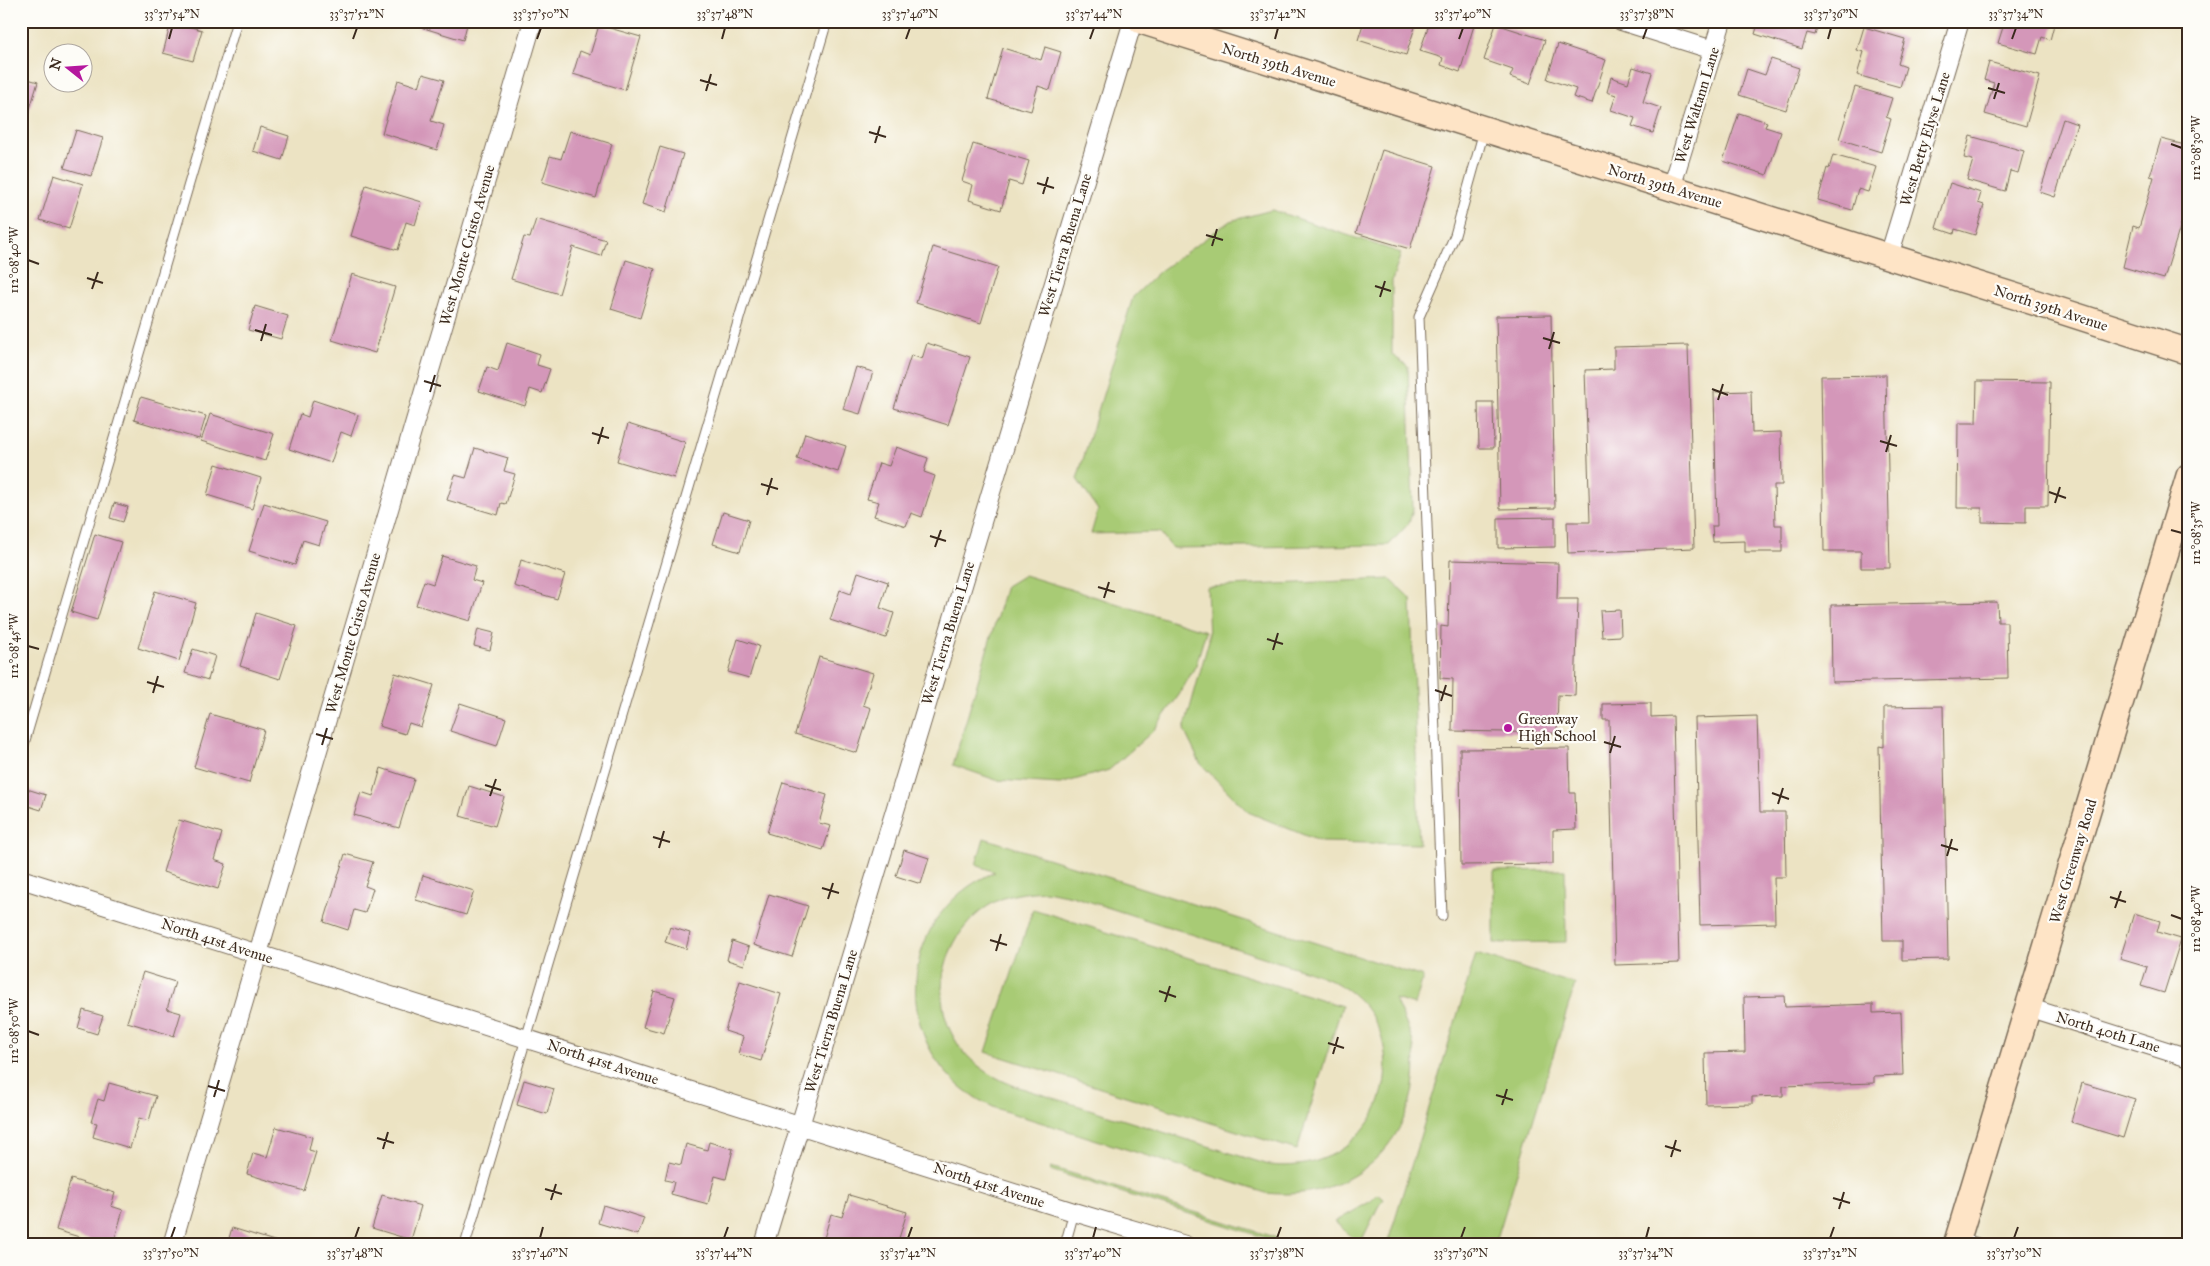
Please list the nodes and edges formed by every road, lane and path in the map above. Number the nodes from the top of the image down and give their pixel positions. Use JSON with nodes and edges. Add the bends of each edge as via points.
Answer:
{"nodes":[{"id":1,"x":237,"y":21,"type":"edge"},
{"id":2,"x":533,"y":21,"type":"edge"},
{"id":3,"x":827,"y":21,"type":"edge"},
{"id":4,"x":1133,"y":21,"type":"edge"},
{"id":5,"x":1141,"y":21,"type":"edge"},
{"id":6,"x":1621,"y":21,"type":"edge"},
{"id":7,"x":1722,"y":21,"type":"edge"},
{"id":8,"x":1960,"y":21,"type":"edge"},
{"id":9,"x":1713,"y":50,"type":"junction"},
{"id":10,"x":1485,"y":129,"type":"junction"},
{"id":11,"x":1671,"y":188,"type":"junction"},
{"id":12,"x":1889,"y":256,"type":"junction"},
{"id":13,"x":2189,"y":352,"type":"edge"},
{"id":14,"x":2189,"y":476,"type":"edge"},
{"id":15,"x":21,"y":754,"type":"edge"},
{"id":16,"x":21,"y":879,"type":"edge"},
{"id":17,"x":1442,"y":916,"type":"dead end"},
{"id":18,"x":259,"y":954,"type":"junction"},
{"id":19,"x":2027,"y":1007,"type":"junction"},
{"id":20,"x":527,"y":1038,"type":"junction"},
{"id":21,"x":2189,"y":1058,"type":"edge"},
{"id":22,"x":800,"y":1125,"type":"junction"},
{"id":23,"x":1074,"y":1212,"type":"junction"},
{"id":24,"x":1957,"y":1241,"type":"edge"},
{"id":25,"x":172,"y":1245,"type":"edge"},
{"id":26,"x":465,"y":1245,"type":"edge"},
{"id":27,"x":764,"y":1245,"type":"edge"},
{"id":28,"x":1064,"y":1245,"type":"edge"},
{"id":29,"x":1185,"y":1245,"type":"edge"},
{"id":30,"x":1984,"y":1245,"type":"edge"}],
"edges":[{"from":1,"to":15,"type":"lane"},
{"from":2,"to":18,"type":"street","name":"West Monte Cristo Avenue"},
{"from":3,"to":20,"type":"lane"},
{"from":4,"to":22,"type":"street","name":"West Tierra Buena Lane"},
{"from":5,"to":10,"type":"street","name":"North 39th Avenue"},
{"from":6,"to":9,"type":"street"},
{"from":7,"to":9,"type":"street","name":"West Waltann Lane"},
{"from":8,"to":12,"type":"street","name":"West Betty Elyse Lane"},
{"from":9,"to":11,"type":"street","name":"West Waltann Lane"},
{"from":10,"to":11,"type":"street","name":"North 39th Avenue"},
{"from":10,"to":17,"type":"lane","via":[[1455,235],[1419,317]]},
{"from":11,"to":12,"type":"street","name":"North 39th Avenue"},
{"from":12,"to":13,"type":"street","name":"North 39th Avenue"},
{"from":14,"to":19,"type":"street","name":"West Greenway Road"},
{"from":16,"to":18,"type":"street","name":"North 41st Avenue"},
{"from":18,"to":20,"type":"street","name":"North 41st Avenue"},
{"from":18,"to":25,"type":"street","name":"West Monte Cristo Avenue"},
{"from":19,"to":21,"type":"street","name":"North 40th Lane"},
{"from":19,"to":24,"type":"street","name":"West Greenway Road"},
{"from":20,"to":22,"type":"street","name":"North 41st Avenue"},
{"from":20,"to":26,"type":"lane"},
{"from":22,"to":23,"type":"street","name":"North 41st Avenue"},
{"from":22,"to":27,"type":"street","name":"West Tierra Buena Lane"},
{"from":23,"to":28,"type":"lane"},
{"from":23,"to":29,"type":"street","name":"North 41st Avenue"},
{"from":24,"to":30,"type":"lane"}]}
